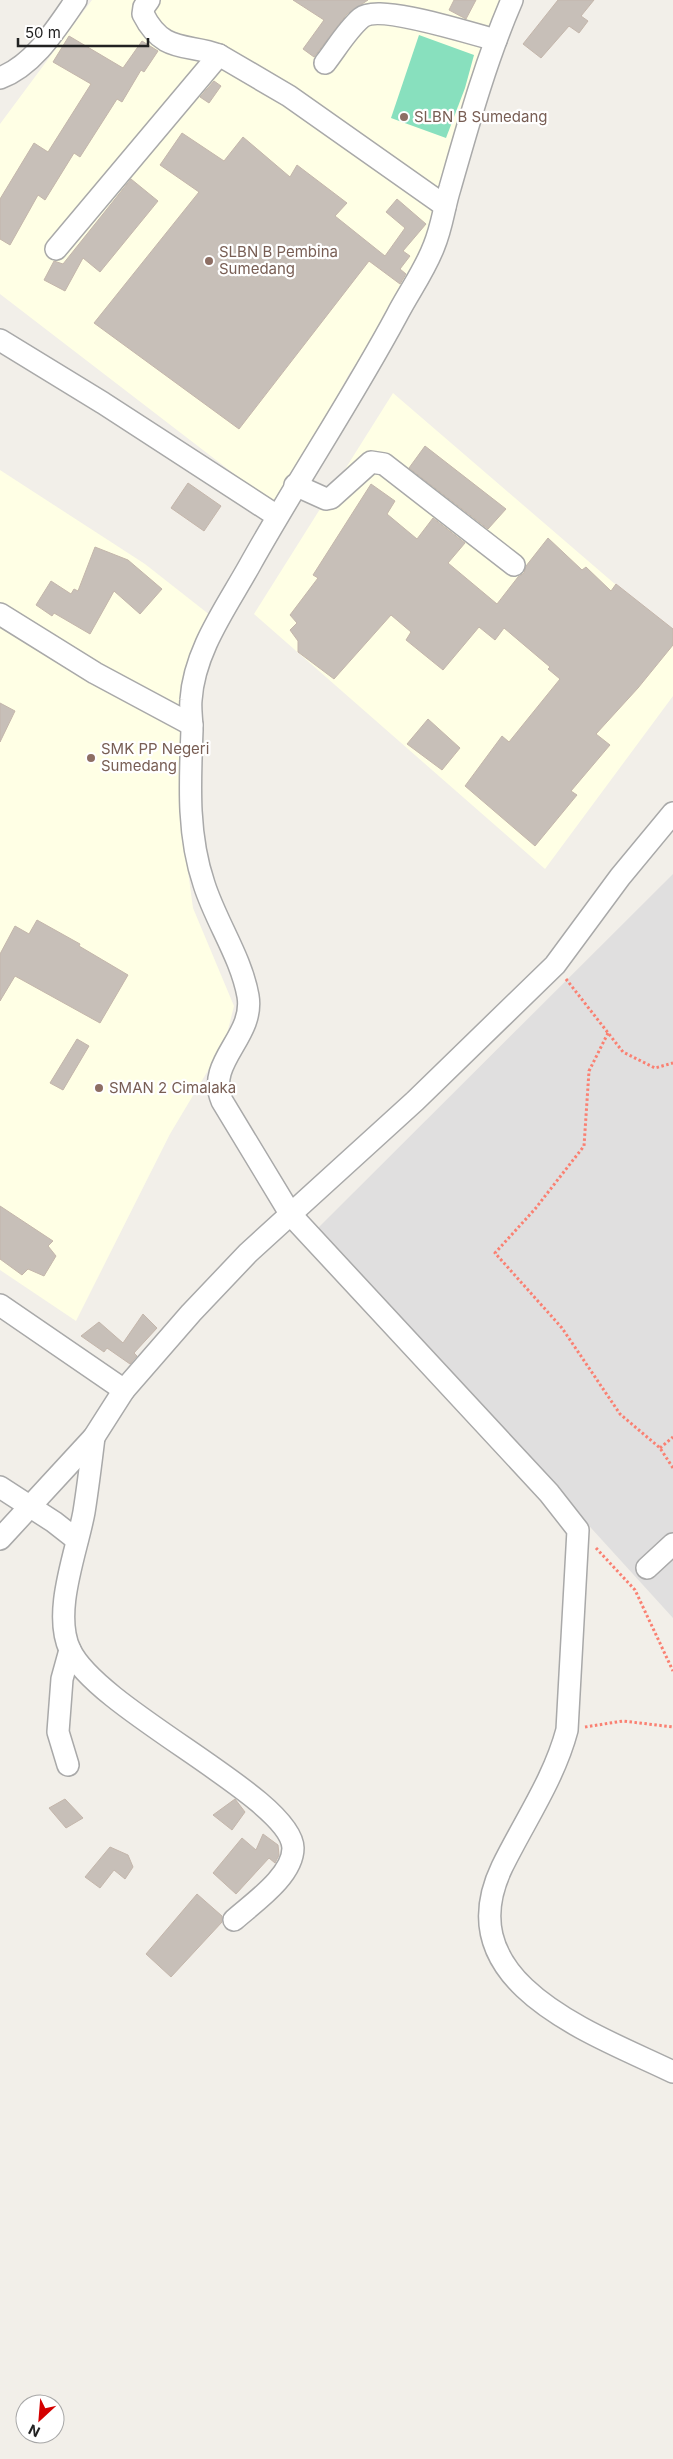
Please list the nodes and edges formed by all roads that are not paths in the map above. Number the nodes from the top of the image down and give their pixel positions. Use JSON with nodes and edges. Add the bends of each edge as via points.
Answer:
{"nodes":[{"id":1,"x":76,"y":0,"type":"edge"},
{"id":2,"x":149,"y":0,"type":"edge"},
{"id":3,"x":512,"y":0,"type":"edge"},
{"id":4,"x":496,"y":40,"type":"junction"},
{"id":5,"x":219,"y":54,"type":"junction"},
{"id":6,"x":325,"y":63,"type":"dead end"},
{"id":7,"x":0,"y":78,"type":"edge"},
{"id":8,"x":445,"y":206,"type":"junction"},
{"id":9,"x":56,"y":249,"type":"dead end"},
{"id":10,"x":0,"y":340,"type":"edge"},
{"id":11,"x":295,"y":485,"type":"junction"},
{"id":12,"x":277,"y":516,"type":"junction"},
{"id":13,"x":514,"y":565,"type":"dead end"},
{"id":14,"x":0,"y":614,"type":"edge"},
{"id":15,"x":192,"y":725,"type":"junction"},
{"id":16,"x":673,"y":813,"type":"edge"},
{"id":17,"x":291,"y":1215,"type":"junction"},
{"id":18,"x":0,"y":1305,"type":"edge"},
{"id":19,"x":124,"y":1390,"type":"junction"},
{"id":20,"x":94,"y":1437,"type":"junction"},
{"id":21,"x":0,"y":1488,"type":"edge"},
{"id":22,"x":30,"y":1506,"type":"junction"},
{"id":23,"x":0,"y":1539,"type":"edge"},
{"id":24,"x":77,"y":1540,"type":"junction"},
{"id":25,"x":673,"y":1544,"type":"edge"},
{"id":26,"x":646,"y":1568,"type":"dead end"},
{"id":27,"x":70,"y":1650,"type":"junction"},
{"id":28,"x":68,"y":1765,"type":"dead end"},
{"id":29,"x":234,"y":1920,"type":"dead end"},
{"id":30,"x":673,"y":2072,"type":"edge"}],
"edges":[{"from":1,"to":7,"type":"street","via":[[24,65]]},
{"from":2,"to":5,"type":"street","via":[[143,14],[166,40],[187,49]]},
{"from":3,"to":4,"type":"street"},
{"from":4,"to":6,"type":"street","via":[[406,16],[374,13],[361,18]]},
{"from":4,"to":8,"type":"street"},
{"from":5,"to":8,"type":"street","via":[[289,96]]},
{"from":5,"to":9,"type":"street"},
{"from":8,"to":11,"type":"street","via":[[434,249],[377,353]]},
{"from":10,"to":12,"type":"street"},
{"from":11,"to":12,"type":"street"},
{"from":11,"to":13,"type":"street","via":[[326,499],[331,498],[371,462],[384,464]]},
{"from":12,"to":15,"type":"street","via":[[206,644],[191,700]]},
{"from":14,"to":15,"type":"street","via":[[95,673]]},
{"from":15,"to":17,"type":"street","via":[[193,844],[204,886],[248,996],[249,1015],[218,1075],[218,1092]]},
{"from":16,"to":17,"type":"street","via":[[620,877],[555,965],[416,1101]]},
{"from":17,"to":19,"type":"street","via":[[248,1253]]},
{"from":17,"to":30,"type":"street","via":[[549,1493],[578,1530],[568,1730],[558,1762],[501,1869],[493,1897],[491,1933],[511,1975],[542,2004],[575,2024]]},
{"from":18,"to":19,"type":"street"},
{"from":19,"to":20,"type":"street"},
{"from":20,"to":22,"type":"street"},
{"from":20,"to":24,"type":"street"},
{"from":21,"to":22,"type":"street"},
{"from":22,"to":23,"type":"street"},
{"from":22,"to":24,"type":"street"},
{"from":24,"to":27,"type":"street","via":[[63,1623]]},
{"from":25,"to":26,"type":"street"},
{"from":27,"to":28,"type":"street","via":[[62,1679],[58,1724]]},
{"from":27,"to":29,"type":"street","via":[[93,1679],[176,1744],[247,1792],[283,1824],[291,1837],[293,1850],[276,1884]]}]}
